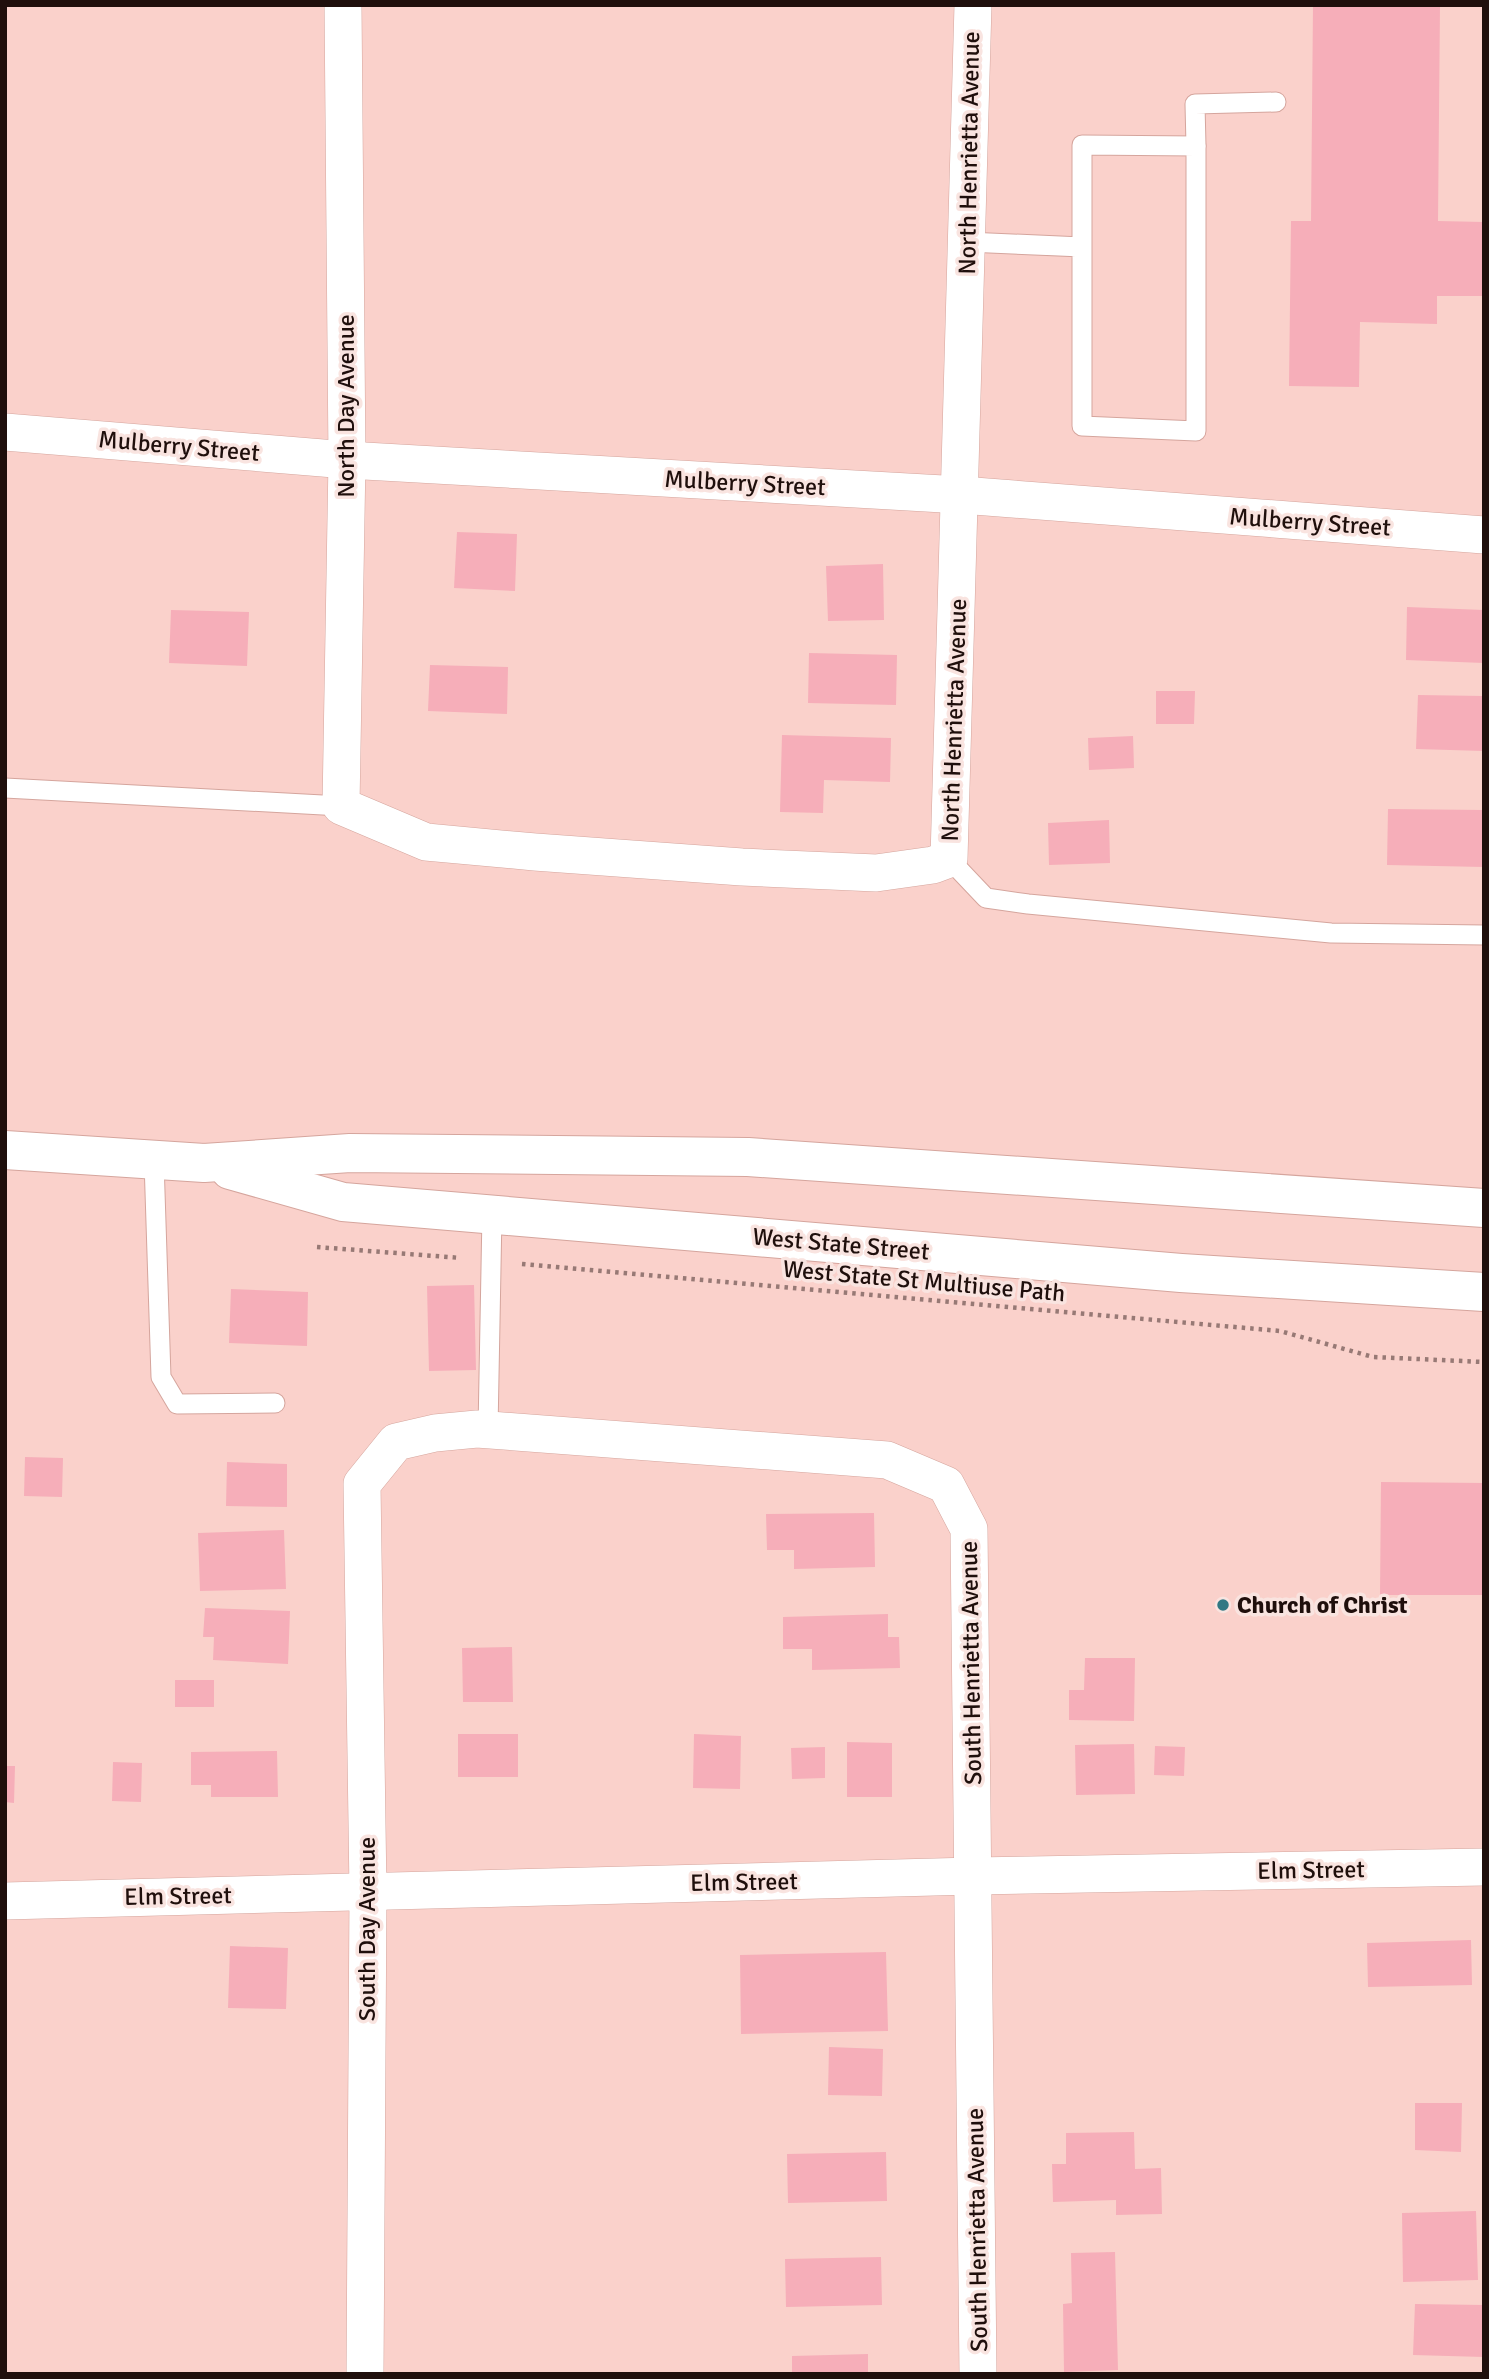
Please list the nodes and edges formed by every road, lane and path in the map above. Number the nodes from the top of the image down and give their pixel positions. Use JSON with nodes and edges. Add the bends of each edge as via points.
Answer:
{"nodes":[{"id":1,"x":344,"y":5,"type":"edge"},
{"id":2,"x":973,"y":5,"type":"edge"},
{"id":3,"x":1276,"y":102,"type":"dead end"},
{"id":4,"x":1196,"y":146,"type":"junction"},
{"id":5,"x":967,"y":242,"type":"junction"},
{"id":6,"x":1082,"y":247,"type":"junction"},
{"id":7,"x":5,"y":432,"type":"edge"},
{"id":8,"x":347,"y":460,"type":"junction"},
{"id":9,"x":961,"y":495,"type":"junction"},
{"id":10,"x":1484,"y":535,"type":"edge"},
{"id":11,"x":5,"y":788,"type":"edge"},
{"id":12,"x":341,"y":806,"type":"junction"},
{"id":13,"x":949,"y":859,"type":"junction"},
{"id":14,"x":1484,"y":935,"type":"edge"},
{"id":15,"x":5,"y":1150,"type":"edge"},
{"id":16,"x":154,"y":1161,"type":"junction"},
{"id":17,"x":204,"y":1163,"type":"junction"},
{"id":18,"x":1484,"y":1208,"type":"edge"},
{"id":19,"x":492,"y":1214,"type":"junction"},
{"id":20,"x":317,"y":1247,"type":"dead end"},
{"id":21,"x":491,"y":1262,"type":"junction"},
{"id":22,"x":1484,"y":1292,"type":"edge"},
{"id":23,"x":1484,"y":1362,"type":"edge"},
{"id":24,"x":275,"y":1403,"type":"dead end"},
{"id":25,"x":488,"y":1430,"type":"junction"},
{"id":26,"x":362,"y":1484,"type":"joint"},
{"id":27,"x":1484,"y":1867,"type":"edge"},
{"id":28,"x":973,"y":1876,"type":"junction"},
{"id":29,"x":368,"y":1892,"type":"junction"},
{"id":30,"x":5,"y":1901,"type":"edge"},
{"id":31,"x":365,"y":2374,"type":"edge"},
{"id":32,"x":978,"y":2374,"type":"edge"}],
"edges":[{"from":1,"to":8,"type":"street","name":"North Day Avenue"},
{"from":2,"to":5,"type":"street","name":"North Henrietta Avenue"},
{"from":3,"to":4,"type":"lane","via":[[1195,104]]},
{"from":4,"to":6,"type":"lane","via":[[1082,145]]},
{"from":4,"to":6,"type":"lane","via":[[1196,431],[1082,426]]},
{"from":5,"to":6,"type":"lane"},
{"from":5,"to":9,"type":"street","name":"North Henrietta Avenue"},
{"from":7,"to":8,"type":"street","name":"Mulberry Street"},
{"from":8,"to":9,"type":"street","name":"Mulberry Street"},
{"from":8,"to":12,"type":"street","name":"North Day Avenue"},
{"from":9,"to":10,"type":"street","name":"Mulberry Street"},
{"from":9,"to":13,"type":"street","name":"North Henrietta Avenue"},
{"from":11,"to":12,"type":"lane"},
{"from":12,"to":13,"type":"street","name":"North Henrietta Avenue","via":[[426,842],[535,852],[876,873]]},
{"from":13,"to":14,"type":"lane","via":[[986,898],[1028,904],[1331,933]]},
{"from":15,"to":16,"type":"main road","name":"West State Street"},
{"from":16,"to":17,"type":"main road","name":"West State Street"},
{"from":16,"to":24,"type":"lane","via":[[161,1377],[177,1404]]},
{"from":17,"to":18,"type":"main road","name":"West State Street","via":[[350,1153],[748,1157]]},
{"from":17,"to":19,"type":"main road","name":"West State Street","via":[[342,1202]]},
{"from":19,"to":21,"type":"lane"},
{"from":19,"to":22,"type":"main road","name":"West State Street","via":[[1181,1273]]},
{"from":20,"to":21,"type":"path","name":"West State St Multiuse Path"},
{"from":21,"to":23,"type":"path","name":"West State St Multiuse Path","via":[[1280,1331],[1373,1357]]},
{"from":21,"to":25,"type":"lane"},
{"from":25,"to":26,"type":"street","name":"South Henrietta Avenue","via":[[435,1433],[396,1442]]},
{"from":25,"to":28,"type":"street","name":"South Henrietta Avenue","via":[[887,1460],[946,1485],[969,1529]]},
{"from":26,"to":29,"type":"street","name":"South Day Avenue"},
{"from":27,"to":28,"type":"street","name":"Elm Street"},
{"from":28,"to":29,"type":"street","name":"Elm Street"},
{"from":28,"to":32,"type":"street","name":"South Henrietta Avenue"},
{"from":29,"to":30,"type":"street","name":"Elm Street"},
{"from":29,"to":31,"type":"street","name":"South Day Avenue"}]}
